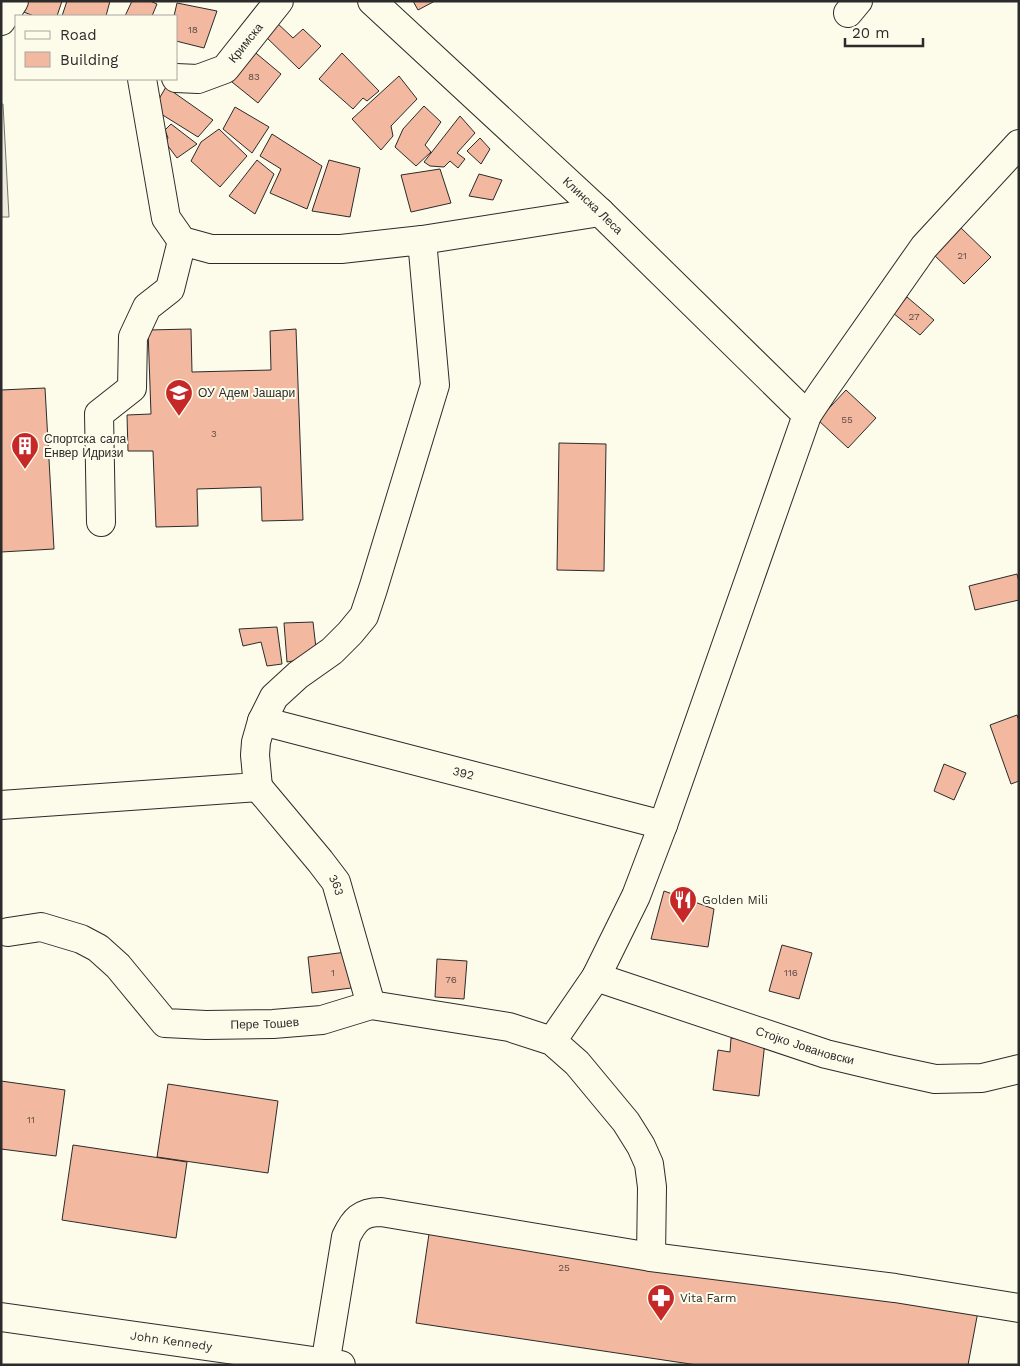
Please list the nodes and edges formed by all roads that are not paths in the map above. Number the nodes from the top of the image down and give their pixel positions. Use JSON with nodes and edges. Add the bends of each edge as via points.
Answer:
{"nodes":[{"id":1,"x":14,"y":1,"type":"edge"},
{"id":2,"x":279,"y":1,"type":"edge"},
{"id":3,"x":372,"y":1,"type":"edge"},
{"id":4,"x":1,"y":21,"type":"edge"},
{"id":5,"x":1,"y":31,"type":"edge"},
{"id":6,"x":15,"y":36,"type":"edge"},
{"id":7,"x":178,"y":78,"type":"edge"},
{"id":8,"x":142,"y":80,"type":"edge"},
{"id":9,"x":1019,"y":144,"type":"edge"},
{"id":10,"x":600,"y":212,"type":"junction"},
{"id":11,"x":422,"y":240,"type":"junction"},
{"id":12,"x":182,"y":241,"type":"junction"},
{"id":13,"x":807,"y":415,"type":"junction"},
{"id":14,"x":101,"y":522,"type":"dead end"},
{"id":15,"x":262,"y":721,"type":"junction"},
{"id":16,"x":258,"y":787,"type":"junction"},
{"id":17,"x":1,"y":805,"type":"edge"},
{"id":18,"x":664,"y":825,"type":"junction"},
{"id":19,"x":8,"y":932,"type":"dead end"},
{"id":20,"x":596,"y":976,"type":"junction"},
{"id":21,"x":371,"y":1005,"type":"junction"},
{"id":22,"x":552,"y":1041,"type":"junction"},
{"id":23,"x":1019,"y":1069,"type":"edge"},
{"id":24,"x":651,"y":1257,"type":"junction"},
{"id":25,"x":1019,"y":1308,"type":"edge"},
{"id":26,"x":1,"y":1317,"type":"edge"},
{"id":27,"x":331,"y":1364,"type":"edge"}],
"edges":[{"from":1,"to":4,"type":"street"},
{"from":2,"to":7,"type":"street","name":"Кримска","via":[[225,68],[198,79]]},
{"from":3,"to":10,"type":"street","name":"Клинска Леса"},
{"from":5,"to":6,"type":"street"},
{"from":8,"to":12,"type":"street","via":[[166,218]]},
{"from":9,"to":13,"type":"street","via":[[924,248]]},
{"from":10,"to":11,"type":"street"},
{"from":10,"to":13,"type":"street","name":"Клинска Леса"},
{"from":11,"to":12,"type":"street","via":[[341,249],[211,249]]},
{"from":11,"to":15,"type":"street","via":[[435,385],[373,589],[364,616],[350,633],[274,697]]},
{"from":12,"to":14,"type":"street","via":[[170,289],[147,307],[133,337],[132,388],[99,414]]},
{"from":13,"to":18,"type":"street"},
{"from":15,"to":16,"type":"street","via":[[256,742]]},
{"from":15,"to":18,"type":"street","name":"392"},
{"from":16,"to":17,"type":"street"},
{"from":16,"to":21,"type":"street","name":"363","via":[[336,882]]},
{"from":18,"to":20,"type":"street","via":[[636,896]]},
{"from":19,"to":21,"type":"street","name":"Пере Тошев","via":[[41,927],[81,939],[98,948],[118,966],[164,1023],[273,1024],[322,1020]]},
{"from":20,"to":22,"type":"street"},
{"from":20,"to":23,"type":"street","name":"Стојко Јовановски","via":[[826,1054],[889,1070],[935,1079],[982,1078]]},
{"from":21,"to":22,"type":"street","name":"Пере Тошев","via":[[509,1027]]},
{"from":22,"to":24,"type":"street","via":[[577,1063],[626,1122],[641,1146],[649,1164],[652,1187]]},
{"from":24,"to":25,"type":"street","via":[[895,1288]]},
{"from":24,"to":27,"type":"street","via":[[370,1212],[352,1224],[346,1237]]},
{"from":26,"to":27,"type":"street","name":"John Kennedy"}]}
